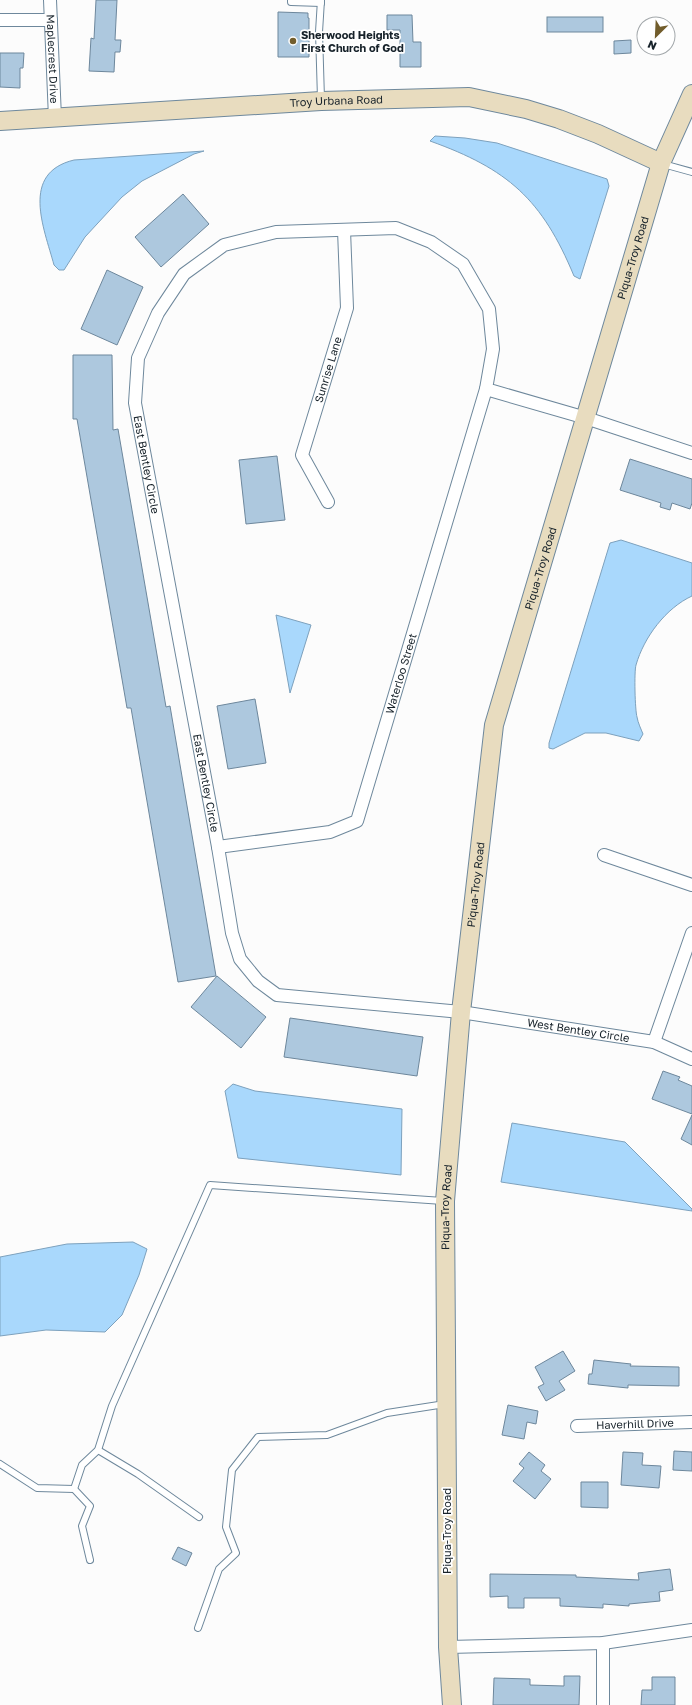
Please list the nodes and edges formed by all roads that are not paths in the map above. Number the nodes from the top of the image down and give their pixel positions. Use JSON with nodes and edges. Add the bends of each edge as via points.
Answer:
{"nodes":[{"id":1,"x":50,"y":0,"type":"edge"},
{"id":2,"x":291,"y":0,"type":"edge"},
{"id":3,"x":321,"y":1,"type":"edge"},
{"id":4,"x":0,"y":20,"type":"edge"},
{"id":5,"x":51,"y":20,"type":"junction"},
{"id":6,"x":692,"y":94,"type":"edge"},
{"id":7,"x":321,"y":101,"type":"junction"},
{"id":8,"x":55,"y":118,"type":"junction"},
{"id":9,"x":0,"y":121,"type":"edge"},
{"id":10,"x":661,"y":163,"type":"junction"},
{"id":11,"x":692,"y":172,"type":"edge"},
{"id":12,"x":344,"y":230,"type":"junction"},
{"id":13,"x":486,"y":389,"type":"junction"},
{"id":14,"x":586,"y":418,"type":"junction"},
{"id":15,"x":692,"y":453,"type":"edge"},
{"id":16,"x":328,"y":502,"type":"dead end"},
{"id":17,"x":218,"y":847,"type":"junction"},
{"id":18,"x":604,"y":855,"type":"dead end"},
{"id":19,"x":692,"y":885,"type":"edge"},
{"id":20,"x":692,"y":933,"type":"edge"},
{"id":21,"x":461,"y":1012,"type":"junction"},
{"id":22,"x":654,"y":1042,"type":"junction"},
{"id":23,"x":692,"y":1059,"type":"edge"},
{"id":24,"x":445,"y":1201,"type":"junction"},
{"id":25,"x":446,"y":1404,"type":"junction"},
{"id":26,"x":692,"y":1422,"type":"edge"},
{"id":27,"x":578,"y":1426,"type":"dead end"},
{"id":28,"x":98,"y":1450,"type":"junction"},
{"id":29,"x":0,"y":1464,"type":"edge"},
{"id":30,"x":74,"y":1489,"type":"junction"},
{"id":31,"x":199,"y":1517,"type":"dead end"},
{"id":32,"x":90,"y":1560,"type":"dead end"},
{"id":33,"x":198,"y":1628,"type":"dead end"},
{"id":34,"x":692,"y":1630,"type":"edge"},
{"id":35,"x":603,"y":1643,"type":"junction"},
{"id":36,"x":448,"y":1647,"type":"junction"},
{"id":37,"x":452,"y":1705,"type":"edge"},
{"id":38,"x":603,"y":1705,"type":"edge"}],
"edges":[{"from":1,"to":5,"type":"street","name":"Maplecrest Drive"},
{"from":2,"to":3,"type":"lane"},
{"from":3,"to":7,"type":"lane"},
{"from":4,"to":5,"type":"street"},
{"from":5,"to":8,"type":"street","name":"Maplecrest Drive"},
{"from":6,"to":10,"type":"street","name":"Piqua-Troy Road"},
{"from":7,"to":8,"type":"street","name":"Troy Urbana Road"},
{"from":7,"to":10,"type":"street","name":"Troy Urbana Road","via":[[469,97],[559,119]]},
{"from":8,"to":9,"type":"street","name":"Troy Urbana Road"},
{"from":10,"to":11,"type":"lane"},
{"from":10,"to":14,"type":"street","name":"Piqua-Troy Road"},
{"from":12,"to":13,"type":"street","name":"East Bentley Circle","via":[[396,228],[431,242],[463,264],[489,309],[493,349]]},
{"from":12,"to":16,"type":"street","name":"Sunrise Lane","via":[[347,308],[302,454]]},
{"from":12,"to":17,"type":"street","name":"East Bentley Circle","via":[[276,232],[224,244],[184,274],[158,313],[138,358],[135,403]]},
{"from":13,"to":14,"type":"street"},
{"from":13,"to":17,"type":"street","name":"Waterloo Street","via":[[357,822],[330,832]]},
{"from":14,"to":15,"type":"street"},
{"from":14,"to":21,"type":"street","name":"Piqua-Troy Road","via":[[494,726]]},
{"from":17,"to":21,"type":"street","name":"East Bentley Circle","via":[[232,933],[240,959],[258,981],[277,995]]},
{"from":18,"to":19,"type":"street"},
{"from":20,"to":22,"type":"street"},
{"from":21,"to":22,"type":"street","name":"West Bentley Circle"},
{"from":21,"to":24,"type":"street","name":"Piqua-Troy Road"},
{"from":22,"to":23,"type":"street","name":"West Bentley Circle"},
{"from":24,"to":25,"type":"street","name":"Piqua-Troy Road"},
{"from":24,"to":28,"type":"lane","via":[[210,1185],[112,1406]]},
{"from":25,"to":33,"type":"lane","via":[[387,1413],[327,1435],[258,1437],[232,1470],[226,1527],[236,1553],[219,1569]]},
{"from":25,"to":36,"type":"street","name":"Piqua-Troy Road"},
{"from":26,"to":27,"type":"street","name":"Haverhill Drive"},
{"from":28,"to":30,"type":"lane","via":[[82,1465]]},
{"from":28,"to":31,"type":"lane","via":[[138,1474]]},
{"from":29,"to":30,"type":"lane","via":[[37,1488]]},
{"from":30,"to":32,"type":"lane","via":[[90,1506],[82,1526]]},
{"from":34,"to":35,"type":"street"},
{"from":35,"to":36,"type":"street"},
{"from":35,"to":38,"type":"street"},
{"from":36,"to":37,"type":"street","name":"Piqua-Troy Road"}]}
